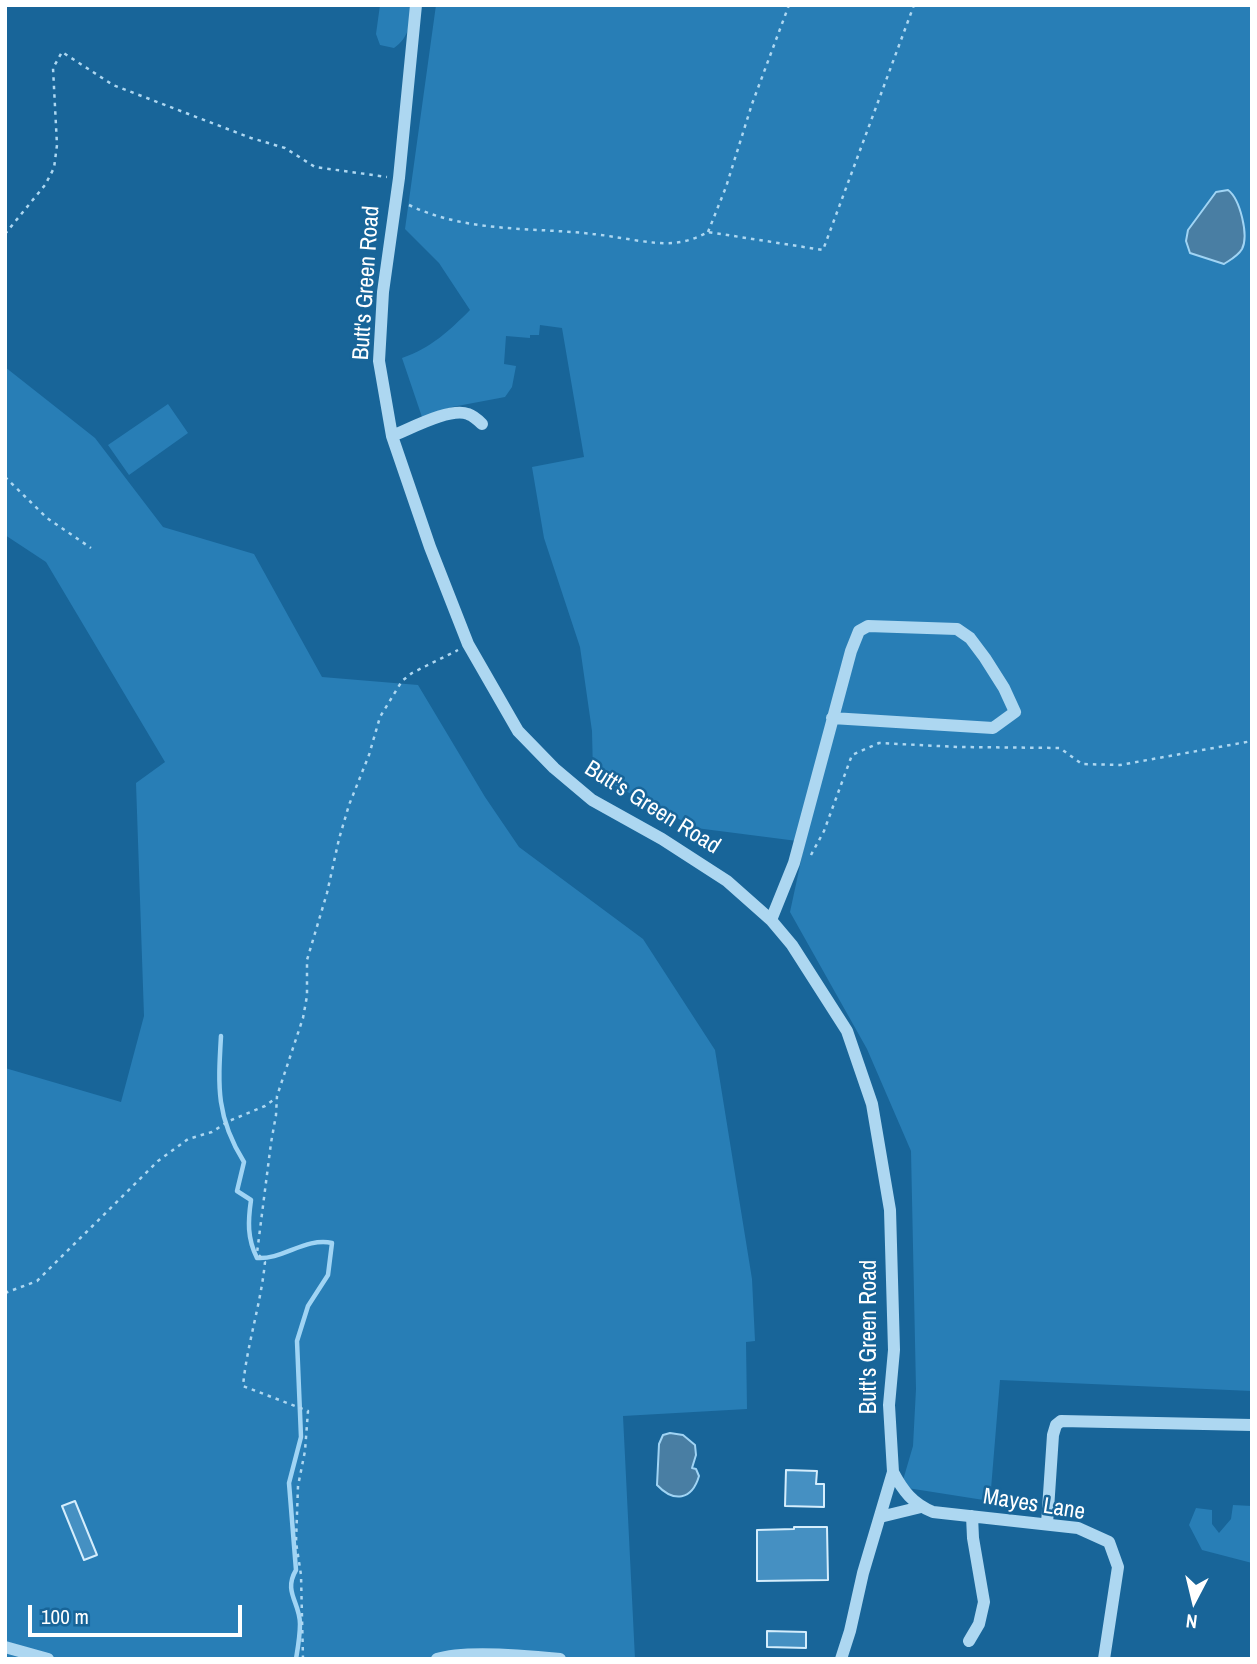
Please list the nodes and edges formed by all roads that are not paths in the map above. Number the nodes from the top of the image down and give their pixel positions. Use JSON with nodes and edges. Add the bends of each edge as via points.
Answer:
{"nodes":[{"id":1,"x":416,"y":5,"type":"edge"},
{"id":2,"x":482,"y":424,"type":"dead end"},
{"id":3,"x":392,"y":436,"type":"junction"},
{"id":4,"x":832,"y":718,"type":"junction"},
{"id":5,"x":771,"y":920,"type":"junction"},
{"id":6,"x":1252,"y":1425,"type":"edge"},
{"id":7,"x":893,"y":1472,"type":"junction"},
{"id":8,"x":921,"y":1507,"type":"junction"},
{"id":9,"x":972,"y":1516,"type":"junction"},
{"id":10,"x":880,"y":1517,"type":"junction"},
{"id":11,"x":1047,"y":1524,"type":"junction"},
{"id":12,"x":970,"y":1641,"type":"dead end"},
{"id":13,"x":5,"y":1647,"type":"edge"},
{"id":14,"x":48,"y":1659,"type":"edge"},
{"id":15,"x":438,"y":1659,"type":"edge"},
{"id":16,"x":560,"y":1659,"type":"edge"},
{"id":17,"x":841,"y":1659,"type":"edge"},
{"id":18,"x":1104,"y":1659,"type":"edge"}],
"edges":[{"from":1,"to":3,"type":"street","name":"Butt's Green Road","via":[[379,361]]},
{"from":2,"to":3,"type":"street","via":[[460,412]]},
{"from":3,"to":5,"type":"street","name":"Butt's Green Road","via":[[468,644],[519,731],[592,800],[727,881]]},
{"from":4,"to":4,"type":"street","via":[[993,728],[1014,712],[985,658],[957,629],[868,626],[859,631],[851,651]]},
{"from":4,"to":5,"type":"street","via":[[794,863]]},
{"from":5,"to":7,"type":"street","name":"Butt's Green Road","via":[[846,1031],[872,1104],[890,1210]]},
{"from":6,"to":11,"type":"street","via":[[1061,1420],[1053,1434]]},
{"from":7,"to":8,"type":"street","via":[[905,1494]]},
{"from":7,"to":10,"type":"street"},
{"from":8,"to":9,"type":"street","name":"Mayes Lane"},
{"from":8,"to":10,"type":"street"},
{"from":9,"to":11,"type":"street","name":"Mayes Lane"},
{"from":9,"to":12,"type":"street","via":[[984,1602]]},
{"from":10,"to":17,"type":"street"},
{"from":11,"to":18,"type":"street","name":"Mayes Lane","via":[[1078,1528],[1109,1542],[1118,1567]]},
{"from":13,"to":14,"type":"street"},
{"from":15,"to":16,"type":"street"}]}
